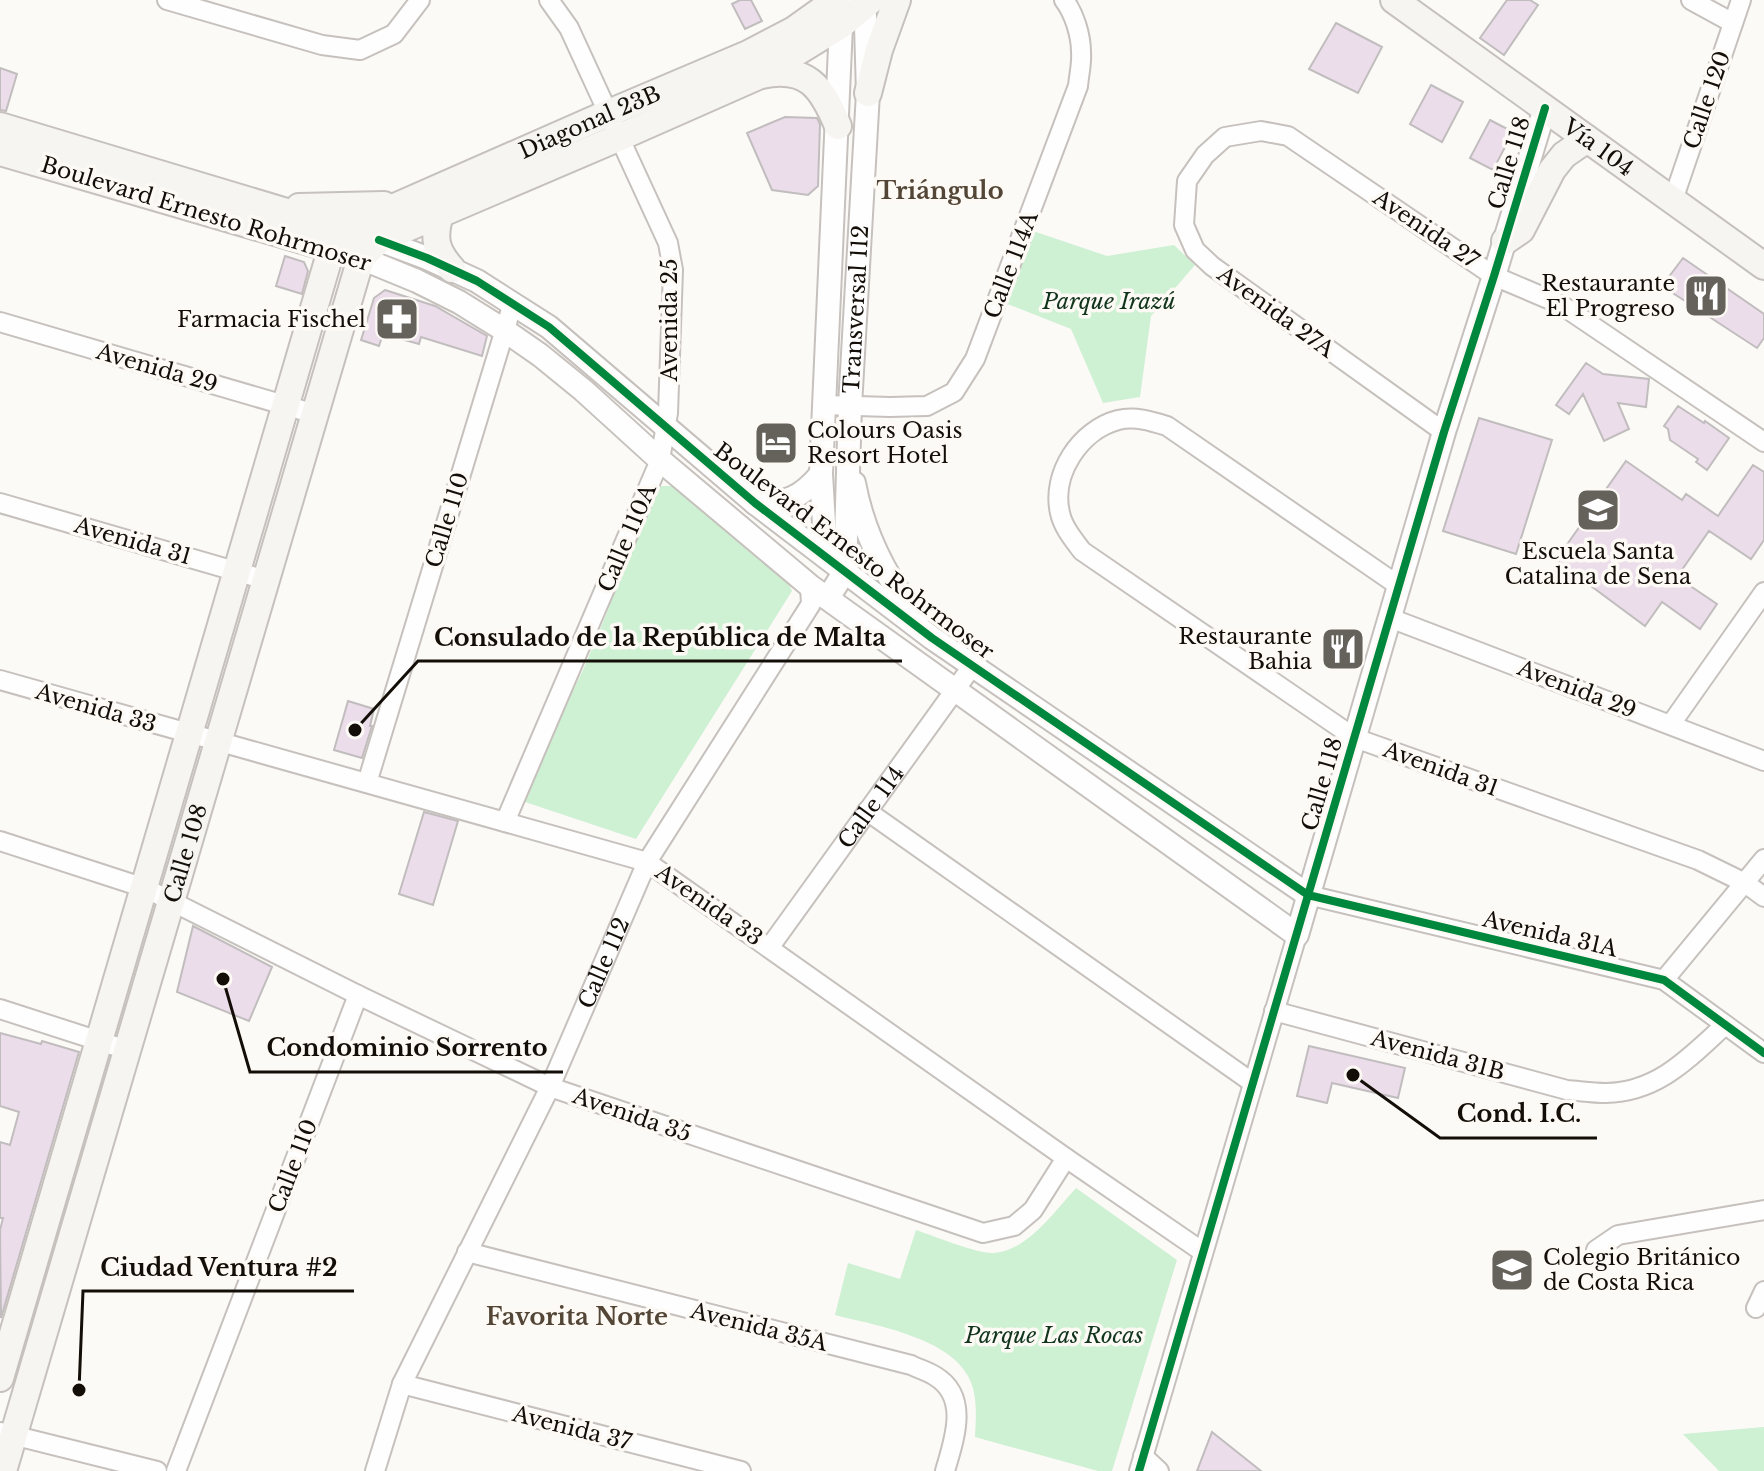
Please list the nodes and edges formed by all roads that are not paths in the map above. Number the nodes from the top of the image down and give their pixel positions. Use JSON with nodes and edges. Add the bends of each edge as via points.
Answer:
{"nodes":[{"id":1,"x":167,"y":0,"type":"edge"},
{"id":2,"x":420,"y":0,"type":"edge"},
{"id":3,"x":549,"y":0,"type":"edge"},
{"id":4,"x":897,"y":0,"type":"edge"},
{"id":5,"x":1394,"y":0,"type":"edge"},
{"id":6,"x":1691,"y":0,"type":"edge"},
{"id":7,"x":1741,"y":0,"type":"edge"},
{"id":8,"x":865,"y":2,"type":"edge"},
{"id":9,"x":1066,"y":3,"type":"edge"},
{"id":10,"x":832,"y":8,"type":"edge"},
{"id":11,"x":1733,"y":23,"type":"junction"},
{"id":12,"x":758,"y":76,"type":"junction"},
{"id":13,"x":868,"y":93,"type":"junction"},
{"id":14,"x":1545,"y":108,"type":"junction"},
{"id":15,"x":609,"y":113,"type":"junction"},
{"id":16,"x":0,"y":126,"type":"edge"},
{"id":17,"x":838,"y":126,"type":"junction"},
{"id":18,"x":620,"y":137,"type":"junction"},
{"id":19,"x":1587,"y":139,"type":"junction"},
{"id":20,"x":0,"y":152,"type":"edge"},
{"id":21,"x":1205,"y":155,"type":"joint"},
{"id":22,"x":1673,"y":200,"type":"junction"},
{"id":23,"x":403,"y":204,"type":"junction"},
{"id":24,"x":270,"y":207,"type":"junction"},
{"id":25,"x":440,"y":214,"type":"junction"},
{"id":26,"x":339,"y":238,"type":"junction"},
{"id":27,"x":1505,"y":241,"type":"junction"},
{"id":28,"x":370,"y":249,"type":"junction"},
{"id":29,"x":1764,"y":266,"type":"edge"},
{"id":30,"x":452,"y":269,"type":"junction"},
{"id":31,"x":1494,"y":276,"type":"junction"},
{"id":32,"x":513,"y":303,"type":"junction"},
{"id":33,"x":0,"y":322,"type":"edge"},
{"id":34,"x":504,"y":330,"type":"junction"},
{"id":35,"x":824,"y":405,"type":"junction"},
{"id":36,"x":286,"y":406,"type":"junction"},
{"id":37,"x":850,"y":406,"type":"junction"},
{"id":38,"x":315,"y":414,"type":"junction"},
{"id":39,"x":665,"y":428,"type":"junction"},
{"id":40,"x":1444,"y":432,"type":"junction"},
{"id":41,"x":1764,"y":442,"type":"edge"},
{"id":42,"x":848,"y":447,"type":"junction"},
{"id":43,"x":660,"y":460,"type":"junction"},
{"id":44,"x":821,"y":474,"type":"junction"},
{"id":45,"x":0,"y":503,"type":"edge"},
{"id":46,"x":755,"y":503,"type":"junction"},
{"id":47,"x":826,"y":557,"type":"junction"},
{"id":48,"x":238,"y":571,"type":"junction"},
{"id":49,"x":845,"y":571,"type":"junction"},
{"id":50,"x":266,"y":580,"type":"junction"},
{"id":51,"x":1399,"y":586,"type":"junction"},
{"id":52,"x":1764,"y":592,"type":"edge"},
{"id":53,"x":816,"y":596,"type":"junction"},
{"id":54,"x":1390,"y":618,"type":"junction"},
{"id":55,"x":932,"y":638,"type":"junction"},
{"id":56,"x":973,"y":665,"type":"junction"},
{"id":57,"x":0,"y":680,"type":"edge"},
{"id":58,"x":955,"y":688,"type":"junction"},
{"id":59,"x":1671,"y":724,"type":"junction"},
{"id":60,"x":190,"y":734,"type":"junction"},
{"id":61,"x":1355,"y":738,"type":"junction"},
{"id":62,"x":218,"y":742,"type":"junction"},
{"id":63,"x":1764,"y":761,"type":"edge"},
{"id":64,"x":367,"y":783,"type":"junction"},
{"id":65,"x":867,"y":811,"type":"junction"},
{"id":66,"x":505,"y":822,"type":"junction"},
{"id":67,"x":0,"y":841,"type":"edge"},
{"id":68,"x":1764,"y":859,"type":"edge"},
{"id":69,"x":647,"y":862,"type":"junction"},
{"id":70,"x":1745,"y":883,"type":"junction"},
{"id":71,"x":145,"y":888,"type":"junction"},
{"id":72,"x":1308,"y":895,"type":"junction"},
{"id":73,"x":1764,"y":897,"type":"edge"},
{"id":74,"x":171,"y":902,"type":"junction"},
{"id":75,"x":1297,"y":935,"type":"junction"},
{"id":76,"x":769,"y":948,"type":"junction"},
{"id":77,"x":1664,"y":980,"type":"junction"},
{"id":78,"x":358,"y":995,"type":"junction"},
{"id":79,"x":0,"y":1009,"type":"edge"},
{"id":80,"x":1274,"y":1011,"type":"junction"},
{"id":81,"x":1725,"y":1025,"type":"junction"},
{"id":82,"x":100,"y":1041,"type":"junction"},
{"id":83,"x":127,"y":1050,"type":"junction"},
{"id":84,"x":1764,"y":1053,"type":"edge"},
{"id":85,"x":1253,"y":1083,"type":"junction"},
{"id":86,"x":550,"y":1087,"type":"junction"},
{"id":87,"x":1066,"y":1158,"type":"junction"},
{"id":88,"x":1764,"y":1210,"type":"edge"},
{"id":89,"x":1596,"y":1250,"type":"dead end"},
{"id":90,"x":467,"y":1252,"type":"junction"},
{"id":91,"x":1203,"y":1252,"type":"junction"},
{"id":92,"x":0,"y":1378,"type":"edge"},
{"id":93,"x":402,"y":1384,"type":"junction"},
{"id":94,"x":6,"y":1434,"type":"edge"},
{"id":95,"x":1141,"y":1463,"type":"edge"},
{"id":96,"x":3,"y":1471,"type":"edge"},
{"id":97,"x":157,"y":1471,"type":"edge"},
{"id":98,"x":176,"y":1471,"type":"edge"},
{"id":99,"x":375,"y":1471,"type":"edge"},
{"id":100,"x":741,"y":1471,"type":"edge"},
{"id":101,"x":945,"y":1471,"type":"edge"},
{"id":102,"x":1159,"y":1471,"type":"edge"}],
"edges":[{"from":1,"to":2,"type":"street","via":[[322,45],[360,50],[394,34]]},
{"from":3,"to":15,"type":"street","name":"Avenida 25","via":[[569,28]]},
{"from":4,"to":13,"type":"main road"},
{"from":5,"to":14,"type":"main road","name":"Vía 104"},
{"from":6,"to":11,"type":"street"},
{"from":7,"to":11,"type":"street","name":"Calle 120"},
{"from":8,"to":10,"type":"main road"},
{"from":8,"to":13,"type":"street","name":"Transversal 112"},
{"from":9,"to":37,"type":"street","name":"Calle 114A","via":[[1081,50],[1078,86],[975,359],[954,392],[927,406]]},
{"from":10,"to":12,"type":"main road","name":"Diagonal 23B"},
{"from":10,"to":15,"type":"main road","name":"Diagonal 23B","via":[[748,54]]},
{"from":10,"to":17,"type":"street","name":"Transversal 112"},
{"from":11,"to":22,"type":"street","name":"Calle 120"},
{"from":12,"to":17,"type":"main road","via":[[779,71],[801,76],[819,88]]},
{"from":12,"to":18,"type":"main road","name":"Diagonal 23B"},
{"from":13,"to":37,"type":"street","name":"Transversal 112"},
{"from":14,"to":19,"type":"main road","name":"Vía 104"},
{"from":14,"to":27,"type":"street","name":"Calle 118"},
{"from":15,"to":18,"type":"street","name":"Avenida 25"},
{"from":15,"to":23,"type":"main road","name":"Diagonal 23B"},
{"from":16,"to":24,"type":"main road","name":"Boulevard Ernesto Rohrmoser"},
{"from":17,"to":35,"type":"street","name":"Transversal 112"},
{"from":18,"to":25,"type":"main road","name":"Diagonal 23B"},
{"from":18,"to":39,"type":"street","name":"Avenida 25","via":[[668,243],[673,270]]},
{"from":19,"to":22,"type":"main road","name":"Vía 104"},
{"from":19,"to":27,"type":"main road","via":[[1564,155],[1521,230]]},
{"from":20,"to":26,"type":"main road","name":"Boulevard Ernesto Rohrmoser"},
{"from":21,"to":31,"type":"street","name":"Avenida 27","via":[[1225,137],[1261,131],[1288,136]]},
{"from":21,"to":40,"type":"street","name":"Avenida 27A","via":[[1187,181],[1184,225],[1195,250]]},
{"from":22,"to":29,"type":"main road","name":"Vía 104"},
{"from":23,"to":24,"type":"main road"},
{"from":23,"to":26,"type":"main road","name":"Diagonal 23B"},
{"from":24,"to":26,"type":"main road","name":"Boulevard Ernesto Rohrmoser"},
{"from":25,"to":28,"type":"main road","name":"Diagonal 23B"},
{"from":25,"to":30,"type":"main road","via":[[436,244]]},
{"from":26,"to":28,"type":"main road","name":"Boulevard Ernesto Rohrmoser"},
{"from":26,"to":36,"type":"main road","name":"Calle 108"},
{"from":27,"to":31,"type":"street","name":"Calle 118"},
{"from":28,"to":30,"type":"street","name":"Boulevard Ernesto Rohrmoser","via":[[427,258]]},
{"from":28,"to":34,"type":"street","name":"Boulevard Ernesto Rohrmoser"},
{"from":28,"to":38,"type":"main road","name":"Calle 108"},
{"from":30,"to":32,"type":"street","name":"Boulevard Ernesto Rohrmoser"},
{"from":31,"to":40,"type":"street","name":"Calle 118"},
{"from":31,"to":41,"type":"street","name":"Avenida 27","via":[[1560,304]]},
{"from":32,"to":34,"type":"street","name":"Calle 110"},
{"from":32,"to":39,"type":"street","name":"Boulevard Ernesto Rohrmoser","via":[[549,327]]},
{"from":33,"to":36,"type":"street","name":"Avenida 29"},
{"from":34,"to":43,"type":"street","name":"Boulevard Ernesto Rohrmoser","via":[[583,390]]},
{"from":34,"to":64,"type":"street","name":"Calle 110"},
{"from":35,"to":37,"type":"street","name":"Calle 114A"},
{"from":35,"to":44,"type":"street","name":"Transversal 112"},
{"from":36,"to":38,"type":"street","name":"Avenida 29"},
{"from":36,"to":48,"type":"main road","name":"Calle 108"},
{"from":37,"to":42,"type":"street","name":"Transversal 112"},
{"from":38,"to":50,"type":"main road","name":"Calle 108"},
{"from":39,"to":43,"type":"street","name":"Calle 110A"},
{"from":39,"to":46,"type":"street","name":"Boulevard Ernesto Rohrmoser"},
{"from":40,"to":51,"type":"street","name":"Calle 118"},
{"from":42,"to":49,"type":"street","name":"Transversal 112"},
{"from":42,"to":55,"type":"street","via":[[855,489],[884,568]]},
{"from":43,"to":53,"type":"street","name":"Boulevard Ernesto Rohrmoser"},
{"from":43,"to":66,"type":"street","name":"Calle 110A"},
{"from":44,"to":46,"type":"street","via":[[792,499]]},
{"from":44,"to":47,"type":"street","name":"Transversal 112"},
{"from":45,"to":48,"type":"street","name":"Avenida 31"},
{"from":46,"to":47,"type":"street","name":"Boulevard Ernesto Rohrmoser"},
{"from":47,"to":49,"type":"street","name":"Boulevard Ernesto Rohrmoser"},
{"from":47,"to":53,"type":"street","name":"Calle 112"},
{"from":48,"to":50,"type":"street","name":"Avenida 31"},
{"from":48,"to":60,"type":"main road","name":"Calle 108"},
{"from":49,"to":53,"type":"street","name":"Calle 112"},
{"from":49,"to":55,"type":"street","name":"Boulevard Ernesto Rohrmoser"},
{"from":50,"to":62,"type":"main road","name":"Calle 108"},
{"from":51,"to":54,"type":"street","name":"Calle 118"},
{"from":51,"to":61,"type":"street","name":"Avenida 31","via":[[1167,426],[1143,419],[1118,420],[1078,444],[1058,488],[1060,513],[1082,551]]},
{"from":52,"to":59,"type":"street"},
{"from":53,"to":58,"type":"street","name":"Boulevard Ernesto Rohrmoser"},
{"from":53,"to":69,"type":"street","name":"Calle 112"},
{"from":54,"to":59,"type":"street","name":"Avenida 29"},
{"from":54,"to":61,"type":"street","name":"Calle 118"},
{"from":55,"to":56,"type":"street","name":"Boulevard Ernesto Rohrmoser"},
{"from":56,"to":58,"type":"street","name":"Calle 114"},
{"from":56,"to":72,"type":"street","name":"Boulevard Ernesto Rohrmoser"},
{"from":57,"to":60,"type":"street","name":"Avenida 33"},
{"from":58,"to":65,"type":"street","name":"Calle 114"},
{"from":58,"to":75,"type":"street","name":"Boulevard Ernesto Rohrmoser"},
{"from":59,"to":63,"type":"street","name":"Avenida 29"},
{"from":60,"to":62,"type":"street","name":"Avenida 33"},
{"from":60,"to":71,"type":"main road","name":"Calle 108"},
{"from":61,"to":70,"type":"street","name":"Avenida 31","via":[[1698,860]]},
{"from":61,"to":72,"type":"street","name":"Calle 118"},
{"from":62,"to":64,"type":"street","name":"Avenida 33"},
{"from":62,"to":74,"type":"main road","name":"Calle 108"},
{"from":64,"to":66,"type":"street","name":"Avenida 33"},
{"from":65,"to":76,"type":"street","name":"Calle 114"},
{"from":65,"to":85,"type":"street"},
{"from":66,"to":69,"type":"street","name":"Avenida 33"},
{"from":67,"to":71,"type":"street","name":"Avenida 35"},
{"from":68,"to":70,"type":"street"},
{"from":69,"to":76,"type":"street","name":"Avenida 33"},
{"from":69,"to":86,"type":"street","name":"Calle 112"},
{"from":70,"to":73,"type":"street","name":"Avenida 31"},
{"from":70,"to":77,"type":"street"},
{"from":71,"to":74,"type":"street","name":"Avenida 35"},
{"from":71,"to":82,"type":"main road","name":"Calle 108"},
{"from":72,"to":75,"type":"street","name":"Calle 118"},
{"from":72,"to":77,"type":"street","name":"Avenida 31A"},
{"from":74,"to":78,"type":"street","name":"Avenida 35"},
{"from":74,"to":83,"type":"main road","name":"Calle 108"},
{"from":75,"to":80,"type":"street","name":"Calle 118"},
{"from":76,"to":87,"type":"street","name":"Avenida 33"},
{"from":77,"to":81,"type":"street","name":"Avenida 31A"},
{"from":78,"to":86,"type":"street","name":"Avenida 35"},
{"from":78,"to":98,"type":"street","name":"Calle 110"},
{"from":79,"to":82,"type":"street"},
{"from":80,"to":81,"type":"street","name":"Avenida 31B","via":[[1567,1090],[1607,1093],[1648,1085],[1683,1065]]},
{"from":80,"to":85,"type":"street","name":"Calle 118"},
{"from":81,"to":84,"type":"street","name":"Avenida 31A"},
{"from":82,"to":83,"type":"street"},
{"from":82,"to":92,"type":"main road","name":"Calle 108"},
{"from":83,"to":94,"type":"main road","name":"Calle 108"},
{"from":85,"to":91,"type":"street","name":"Calle 118"},
{"from":86,"to":87,"type":"street","name":"Avenida 35","via":[[983,1233],[1014,1226],[1033,1210]]},
{"from":86,"to":90,"type":"street","name":"Calle 112"},
{"from":87,"to":91,"type":"street","name":"Avenida 33"},
{"from":88,"to":89,"type":"street","via":[[1618,1235]]},
{"from":90,"to":93,"type":"street","name":"Calle 112"},
{"from":90,"to":101,"type":"street","name":"Avenida 35A","via":[[911,1365],[937,1377],[951,1392],[956,1434]]},
{"from":91,"to":95,"type":"street","name":"Calle 118"},
{"from":93,"to":99,"type":"street","name":"Calle 112"},
{"from":93,"to":100,"type":"street","name":"Avenida 37"},
{"from":94,"to":96,"type":"main road","name":"Calle 108"},
{"from":94,"to":97,"type":"street"},
{"from":95,"to":102,"type":"street"}]}
